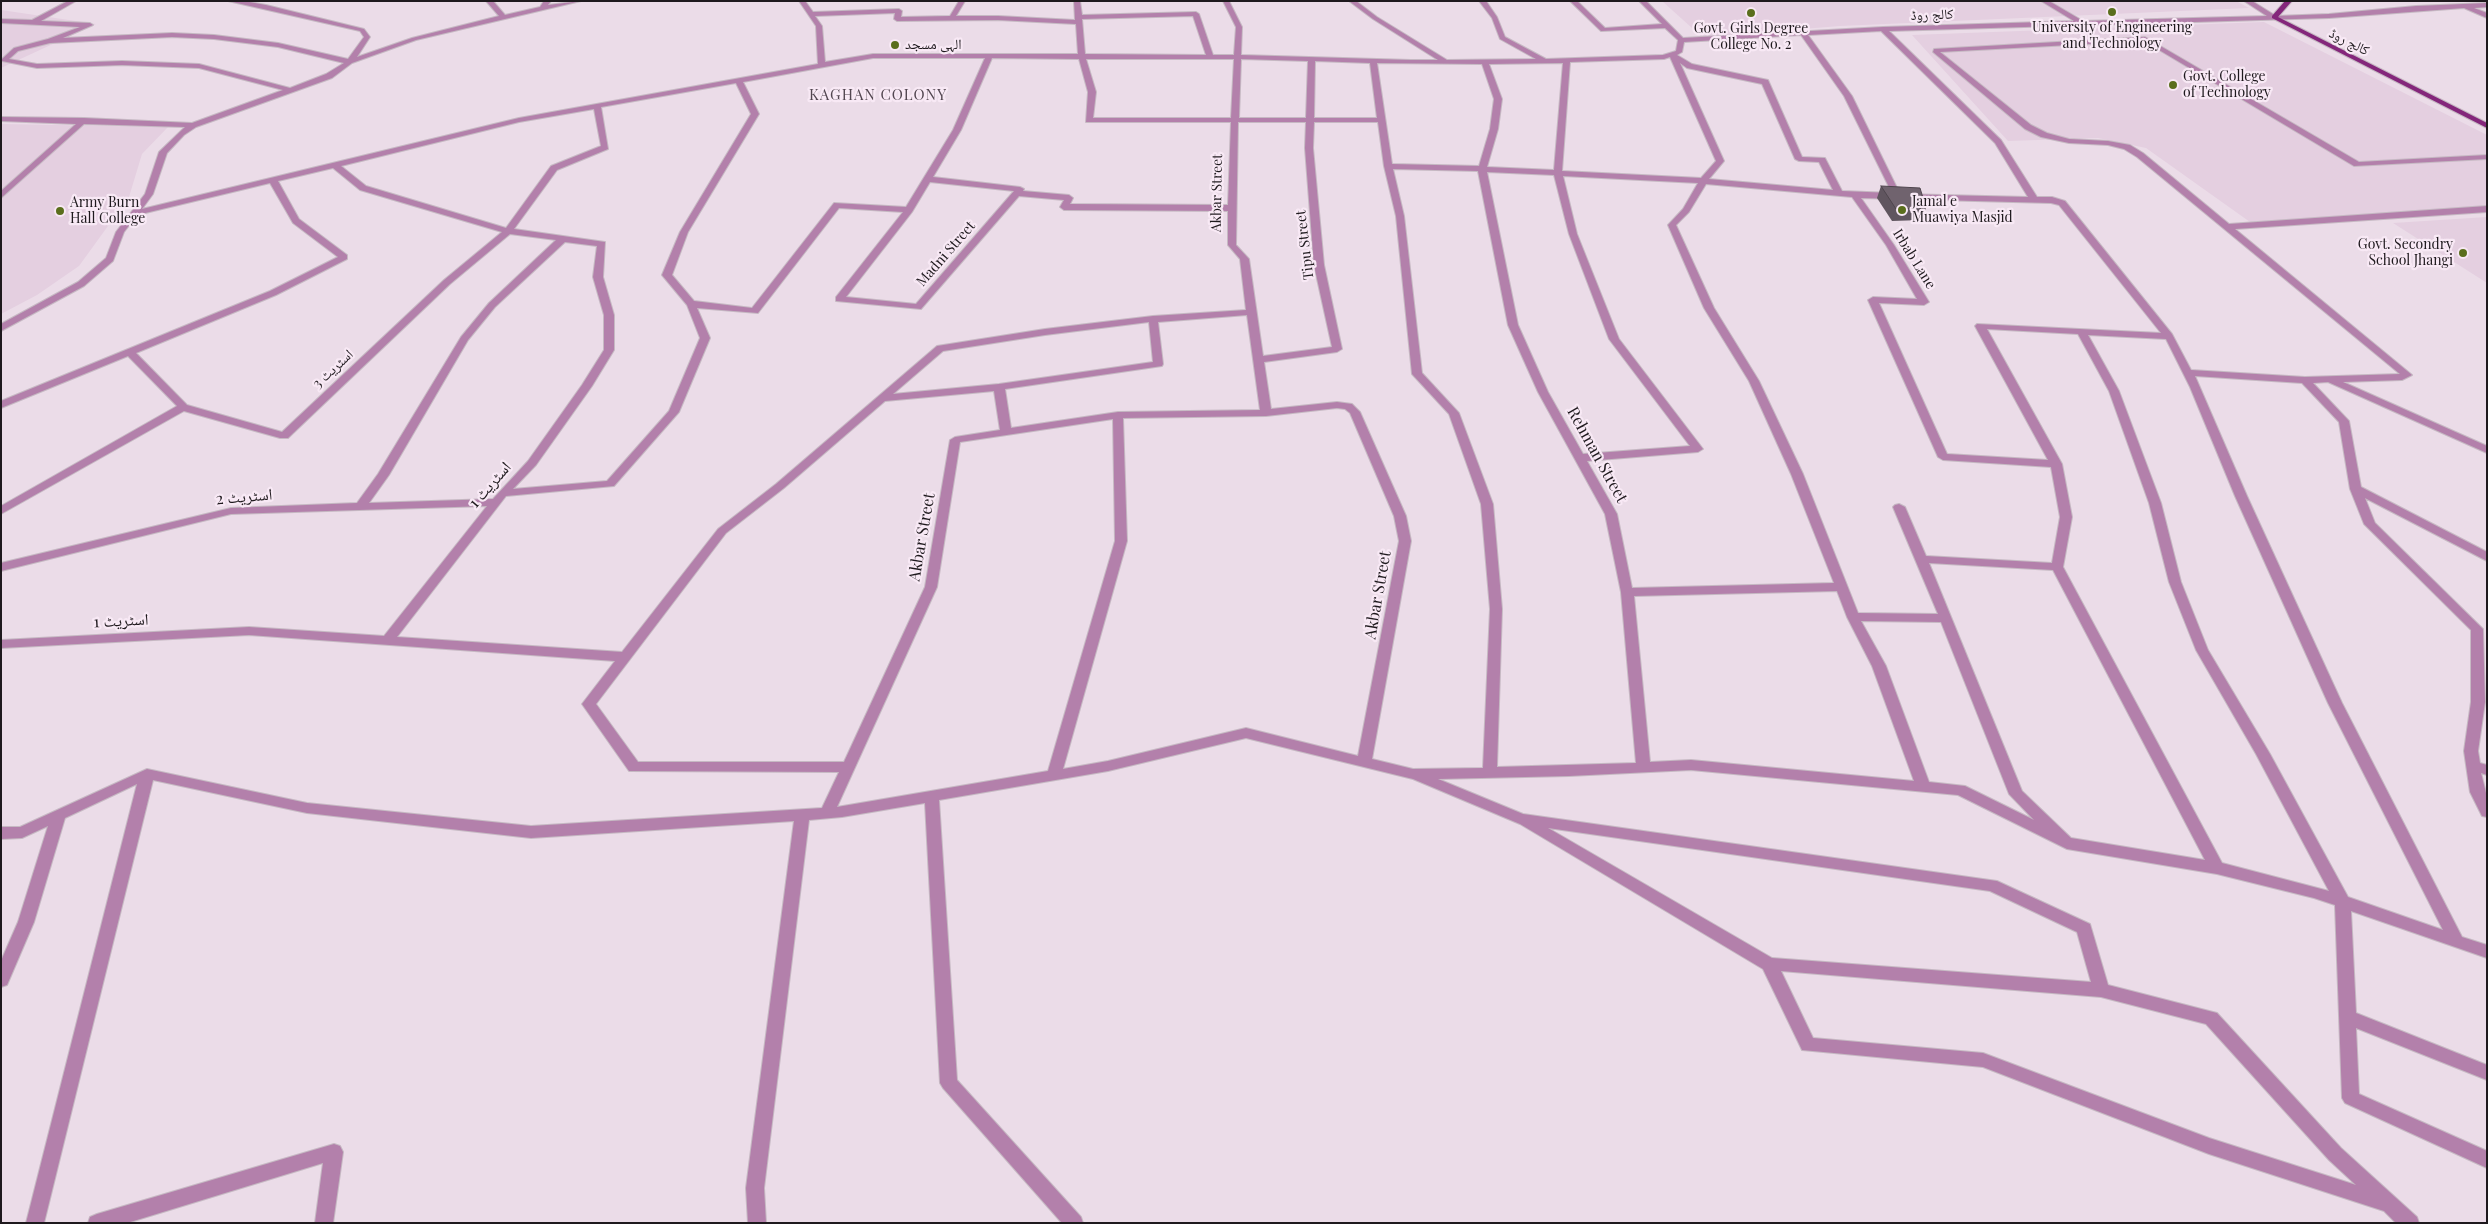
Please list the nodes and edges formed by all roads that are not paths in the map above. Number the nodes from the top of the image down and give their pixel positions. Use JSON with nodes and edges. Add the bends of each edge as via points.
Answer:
{"nodes":[{"id":1,"x":73,"y":1,"type":"edge"},
{"id":2,"x":231,"y":1,"type":"edge"},
{"id":3,"x":283,"y":1,"type":"edge"},
{"id":4,"x":489,"y":1,"type":"edge"},
{"id":5,"x":548,"y":1,"type":"edge"},
{"id":6,"x":578,"y":1,"type":"edge"},
{"id":7,"x":802,"y":1,"type":"edge"},
{"id":8,"x":962,"y":1,"type":"edge"},
{"id":9,"x":1077,"y":1,"type":"edge"},
{"id":10,"x":1226,"y":1,"type":"edge"},
{"id":11,"x":1352,"y":1,"type":"edge"},
{"id":12,"x":1482,"y":1,"type":"edge"},
{"id":13,"x":1573,"y":1,"type":"edge"},
{"id":14,"x":1642,"y":1,"type":"edge"},
{"id":15,"x":2044,"y":1,"type":"edge"},
{"id":16,"x":2246,"y":1,"type":"edge"},
{"id":17,"x":2289,"y":1,"type":"edge"},
{"id":18,"x":2487,"y":5,"type":"edge"},
{"id":19,"x":2465,"y":6,"type":"junction"},
{"id":20,"x":266,"y":7,"type":"junction"},
{"id":21,"x":542,"y":8,"type":"junction"},
{"id":22,"x":811,"y":14,"type":"junction"},
{"id":23,"x":2487,"y":16,"type":"edge"},
{"id":24,"x":503,"y":17,"type":"junction"},
{"id":25,"x":2274,"y":17,"type":"junction"},
{"id":26,"x":952,"y":18,"type":"junction"},
{"id":27,"x":1079,"y":19,"type":"junction"},
{"id":28,"x":1,"y":21,"type":"edge"},
{"id":29,"x":34,"y":22,"type":"junction"},
{"id":30,"x":2081,"y":23,"type":"junction"},
{"id":31,"x":1667,"y":26,"type":"junction"},
{"id":32,"x":1883,"y":29,"type":"junction"},
{"id":33,"x":1803,"y":33,"type":"junction"},
{"id":34,"x":1681,"y":40,"type":"junction"},
{"id":35,"x":50,"y":41,"type":"junction"},
{"id":36,"x":1673,"y":55,"type":"junction"},
{"id":37,"x":989,"y":57,"type":"junction"},
{"id":38,"x":1082,"y":57,"type":"junction"},
{"id":39,"x":1210,"y":57,"type":"junction"},
{"id":40,"x":1240,"y":57,"type":"junction"},
{"id":41,"x":1312,"y":58,"type":"junction"},
{"id":42,"x":1373,"y":60,"type":"junction"},
{"id":43,"x":1567,"y":60,"type":"junction"},
{"id":44,"x":1544,"y":61,"type":"junction"},
{"id":45,"x":350,"y":62,"type":"junction"},
{"id":46,"x":1446,"y":62,"type":"junction"},
{"id":47,"x":1485,"y":63,"type":"junction"},
{"id":48,"x":822,"y":64,"type":"junction"},
{"id":49,"x":738,"y":80,"type":"junction"},
{"id":50,"x":291,"y":90,"type":"junction"},
{"id":51,"x":597,"y":107,"type":"junction"},
{"id":52,"x":1,"y":119,"type":"edge"},
{"id":53,"x":84,"y":120,"type":"junction"},
{"id":54,"x":1235,"y":120,"type":"junction"},
{"id":55,"x":1310,"y":120,"type":"junction"},
{"id":56,"x":1382,"y":120,"type":"junction"},
{"id":57,"x":193,"y":125,"type":"junction"},
{"id":58,"x":2487,"y":126,"type":"edge"},
{"id":59,"x":2487,"y":157,"type":"edge"},
{"id":60,"x":335,"y":165,"type":"junction"},
{"id":61,"x":1388,"y":166,"type":"junction"},
{"id":62,"x":1482,"y":169,"type":"junction"},
{"id":63,"x":1558,"y":174,"type":"junction"},
{"id":64,"x":928,"y":179,"type":"junction"},
{"id":65,"x":273,"y":180,"type":"junction"},
{"id":66,"x":1703,"y":181,"type":"junction"},
{"id":67,"x":1016,"y":193,"type":"junction"},
{"id":68,"x":1839,"y":194,"type":"junction"},
{"id":69,"x":1855,"y":195,"type":"junction"},
{"id":70,"x":1,"y":196,"type":"edge"},
{"id":71,"x":1897,"y":196,"type":"junction"},
{"id":72,"x":2034,"y":199,"type":"junction"},
{"id":73,"x":1232,"y":208,"type":"junction"},
{"id":74,"x":2487,"y":209,"type":"edge"},
{"id":75,"x":909,"y":210,"type":"junction"},
{"id":76,"x":136,"y":213,"type":"junction"},
{"id":77,"x":2226,"y":227,"type":"junction"},
{"id":78,"x":508,"y":231,"type":"junction"},
{"id":79,"x":563,"y":239,"type":"junction"},
{"id":80,"x":691,"y":304,"type":"junction"},
{"id":81,"x":1252,"y":312,"type":"junction"},
{"id":82,"x":1153,"y":319,"type":"junction"},
{"id":83,"x":1,"y":328,"type":"edge"},
{"id":84,"x":2082,"y":333,"type":"junction"},
{"id":85,"x":2169,"y":336,"type":"junction"},
{"id":86,"x":129,"y":352,"type":"junction"},
{"id":87,"x":1259,"y":360,"type":"junction"},
{"id":88,"x":2188,"y":373,"type":"junction"},
{"id":89,"x":2305,"y":380,"type":"junction"},
{"id":90,"x":2327,"y":380,"type":"junction"},
{"id":91,"x":999,"y":387,"type":"junction"},
{"id":92,"x":883,"y":398,"type":"junction"},
{"id":93,"x":1,"y":405,"type":"edge"},
{"id":94,"x":183,"y":407,"type":"junction"},
{"id":95,"x":1266,"y":413,"type":"junction"},
{"id":96,"x":1118,"y":414,"type":"junction"},
{"id":97,"x":1006,"y":431,"type":"junction"},
{"id":98,"x":2487,"y":450,"type":"edge"},
{"id":99,"x":1580,"y":458,"type":"junction"},
{"id":100,"x":2056,"y":464,"type":"junction"},
{"id":101,"x":2356,"y":489,"type":"junction"},
{"id":102,"x":502,"y":493,"type":"junction"},
{"id":103,"x":495,"y":502,"type":"junction"},
{"id":104,"x":360,"y":507,"type":"junction"},
{"id":105,"x":1900,"y":507,"type":"dead end"},
{"id":106,"x":1,"y":511,"type":"edge"},
{"id":107,"x":2487,"y":557,"type":"edge"},
{"id":108,"x":1921,"y":559,"type":"junction"},
{"id":109,"x":2057,"y":566,"type":"junction"},
{"id":110,"x":1,"y":567,"type":"edge"},
{"id":111,"x":1842,"y":587,"type":"junction"},
{"id":112,"x":1627,"y":592,"type":"junction"},
{"id":113,"x":1853,"y":617,"type":"junction"},
{"id":114,"x":1946,"y":618,"type":"junction"},
{"id":115,"x":389,"y":639,"type":"junction"},
{"id":116,"x":1,"y":644,"type":"edge"},
{"id":117,"x":625,"y":656,"type":"junction"},
{"id":118,"x":1364,"y":762,"type":"junction"},
{"id":119,"x":849,"y":767,"type":"junction"},
{"id":120,"x":1643,"y":767,"type":"junction"},
{"id":121,"x":2480,"y":768,"type":"edge"},
{"id":122,"x":1490,"y":772,"type":"junction"},
{"id":123,"x":147,"y":774,"type":"junction"},
{"id":124,"x":1054,"y":774,"type":"junction"},
{"id":125,"x":1413,"y":774,"type":"junction"},
{"id":126,"x":1923,"y":786,"type":"junction"},
{"id":127,"x":932,"y":796,"type":"junction"},
{"id":128,"x":828,"y":812,"type":"junction"},
{"id":129,"x":2487,"y":812,"type":"edge"},
{"id":130,"x":802,"y":814,"type":"junction"},
{"id":131,"x":59,"y":815,"type":"junction"},
{"id":132,"x":1521,"y":819,"type":"junction"},
{"id":133,"x":1,"y":833,"type":"edge"},
{"id":134,"x":2067,"y":843,"type":"junction"},
{"id":135,"x":2217,"y":868,"type":"junction"},
{"id":136,"x":2343,"y":902,"type":"junction"},
{"id":137,"x":2456,"y":941,"type":"junction"},
{"id":138,"x":2487,"y":952,"type":"edge"},
{"id":139,"x":1769,"y":964,"type":"junction"},
{"id":140,"x":1,"y":980,"type":"edge"},
{"id":141,"x":2102,"y":990,"type":"junction"},
{"id":142,"x":2348,"y":1017,"type":"junction"},
{"id":143,"x":2487,"y":1073,"type":"edge"},
{"id":144,"x":2487,"y":1160,"type":"edge"},
{"id":145,"x":2390,"y":1205,"type":"junction"},
{"id":146,"x":35,"y":1223,"type":"edge"},
{"id":147,"x":97,"y":1223,"type":"edge"},
{"id":148,"x":324,"y":1223,"type":"edge"},
{"id":149,"x":757,"y":1223,"type":"edge"},
{"id":150,"x":1074,"y":1223,"type":"edge"},
{"id":151,"x":2410,"y":1223,"type":"edge"}],
"edges":[{"from":1,"to":29,"type":"street"},
{"from":2,"to":20,"type":"street"},
{"from":3,"to":20,"type":"street"},
{"from":4,"to":24,"type":"street"},
{"from":5,"to":21,"type":"street"},
{"from":6,"to":21,"type":"street"},
{"from":7,"to":22,"type":"street"},
{"from":8,"to":26,"type":"street"},
{"from":9,"to":27,"type":"street"},
{"from":10,"to":40,"type":"street","name":"Akbar Street","via":[[1240,27]]},
{"from":11,"to":46,"type":"street"},
{"from":12,"to":44,"type":"street","via":[[1502,38]]},
{"from":13,"to":31,"type":"street","via":[[1603,30]]},
{"from":14,"to":31,"type":"street"},
{"from":15,"to":30,"type":"street"},
{"from":16,"to":25,"type":"street"},
{"from":17,"to":25,"type":"main road"},
{"from":18,"to":19,"type":"street"},
{"from":19,"to":23,"type":"street"},
{"from":19,"to":25,"type":"street"},
{"from":20,"to":45,"type":"street","via":[[362,30],[367,37]]},
{"from":21,"to":24,"type":"street"},
{"from":22,"to":26,"type":"street","via":[[899,12],[898,19]]},
{"from":22,"to":48,"type":"street","via":[[819,26]]},
{"from":24,"to":45,"type":"street","via":[[414,38]]},
{"from":25,"to":30,"type":"street","name":"کالج روڈ"},
{"from":25,"to":58,"type":"main road","name":"کالج روڈ"},
{"from":26,"to":27,"type":"street"},
{"from":27,"to":38,"type":"street"},
{"from":27,"to":39,"type":"street","via":[[1196,14]]},
{"from":28,"to":29,"type":"street"},
{"from":29,"to":35,"type":"street","via":[[90,25]]},
{"from":30,"to":32,"type":"street","name":"کالج روڈ"},
{"from":31,"to":34,"type":"street"},
{"from":32,"to":33,"type":"street","name":"کالج روڈ"},
{"from":32,"to":72,"type":"street","via":[[1998,142]]},
{"from":33,"to":34,"type":"street","name":"کالج روڈ"},
{"from":33,"to":71,"type":"street","via":[[1848,96]]},
{"from":34,"to":36,"type":"street","via":[[1679,52]]},
{"from":35,"to":45,"type":"street","via":[[154,35],[214,37],[278,45]]},
{"from":35,"to":50,"type":"street","via":[[16,49],[4,60],[37,66],[122,63],[199,66]]},
{"from":36,"to":43,"type":"street"},
{"from":36,"to":66,"type":"street","via":[[1720,161]]},
{"from":36,"to":68,"type":"street","via":[[1690,66],[1765,82],[1799,159],[1822,160]]},
{"from":37,"to":38,"type":"street"},
{"from":37,"to":48,"type":"street","via":[[878,56]]},
{"from":37,"to":64,"type":"street","name":"Madni Street","via":[[957,130]]},
{"from":38,"to":39,"type":"street"},
{"from":38,"to":54,"type":"street","via":[[1092,92],[1089,120]]},
{"from":39,"to":40,"type":"street"},
{"from":40,"to":41,"type":"street"},
{"from":40,"to":54,"type":"street","name":"Akbar Street"},
{"from":41,"to":42,"type":"street"},
{"from":41,"to":55,"type":"street","name":"Tipu Street"},
{"from":42,"to":46,"type":"street"},
{"from":42,"to":56,"type":"street"},
{"from":43,"to":44,"type":"street"},
{"from":43,"to":63,"type":"street"},
{"from":44,"to":47,"type":"street"},
{"from":45,"to":50,"type":"street","via":[[329,76]]},
{"from":46,"to":47,"type":"street"},
{"from":47,"to":62,"type":"street","via":[[1498,99],[1494,129]]},
{"from":48,"to":49,"type":"street"},
{"from":49,"to":51,"type":"street"},
{"from":49,"to":80,"type":"street","via":[[755,114],[684,232],[667,275]]},
{"from":50,"to":57,"type":"street"},
{"from":51,"to":60,"type":"street","via":[[518,120]]},
{"from":51,"to":78,"type":"street","name":"اسٹریٹ 3","via":[[605,147],[554,168]]},
{"from":52,"to":53,"type":"street"},
{"from":53,"to":57,"type":"street"},
{"from":53,"to":70,"type":"street"},
{"from":54,"to":55,"type":"street"},
{"from":54,"to":73,"type":"street","name":"Akbar Street"},
{"from":55,"to":56,"type":"street"},
{"from":55,"to":87,"type":"street","name":"Tipu Street","via":[[1309,148],[1319,265],[1337,349]]},
{"from":56,"to":61,"type":"street"},
{"from":57,"to":76,"type":"street","via":[[164,152],[149,194]]},
{"from":59,"to":77,"type":"street","via":[[2357,164],[2145,40],[1936,50],[2028,127],[2069,142],[2108,143],[2127,148],[2140,155]]},
{"from":60,"to":65,"type":"street"},
{"from":60,"to":78,"type":"street","name":"اسٹریٹ 1","via":[[363,188]]},
{"from":61,"to":62,"type":"street"},
{"from":61,"to":122,"type":"street","via":[[1400,216],[1417,374],[1454,413],[1487,504],[1496,609]]},
{"from":62,"to":63,"type":"street"},
{"from":62,"to":99,"type":"street","name":"Rehman Street","via":[[1512,325],[1543,392]]},
{"from":63,"to":66,"type":"street"},
{"from":63,"to":99,"type":"street","via":[[1573,234],[1614,339],[1698,450]]},
{"from":64,"to":67,"type":"street","via":[[1020,190]]},
{"from":64,"to":75,"type":"street","name":"Madni Street"},
{"from":65,"to":76,"type":"street"},
{"from":65,"to":86,"type":"street","via":[[296,221],[344,257],[273,293]]},
{"from":66,"to":68,"type":"street"},
{"from":66,"to":111,"type":"street","via":[[1686,210],[1672,225],[1709,308],[1754,381],[1798,474]]},
{"from":67,"to":73,"type":"street","via":[[1069,198],[1064,208]]},
{"from":67,"to":75,"type":"street","name":"Madni Street","via":[[918,307],[839,299]]},
{"from":68,"to":69,"type":"street"},
{"from":69,"to":71,"type":"street"},
{"from":69,"to":100,"type":"street","name":"Irbab Lane","via":[[1924,302],[1873,300],[1942,457]]},
{"from":71,"to":72,"type":"street"},
{"from":72,"to":85,"type":"street","via":[[2062,203]]},
{"from":73,"to":81,"type":"street","name":"Akbar Street","via":[[1232,245],[1244,259]]},
{"from":74,"to":77,"type":"street"},
{"from":75,"to":80,"type":"street","via":[[837,205],[755,311]]},
{"from":76,"to":83,"type":"street","via":[[120,232],[110,259],[82,284]]},
{"from":77,"to":90,"type":"street","via":[[2407,375]]},
{"from":78,"to":79,"type":"street","name":"اسٹریٹ 1"},
{"from":78,"to":94,"type":"street","name":"اسٹریٹ 3","via":[[447,282],[284,436]]},
{"from":79,"to":102,"type":"street","name":"اسٹریٹ 1","via":[[602,244],[598,277],[609,315],[609,350],[532,463]]},
{"from":79,"to":104,"type":"street","via":[[492,305],[464,339],[384,475]]},
{"from":80,"to":102,"type":"street","via":[[705,338],[674,412],[610,484]]},
{"from":81,"to":82,"type":"street"},
{"from":81,"to":87,"type":"street","name":"Akbar Street"},
{"from":82,"to":91,"type":"street","via":[[1158,364]]},
{"from":82,"to":92,"type":"street","via":[[940,348]]},
{"from":84,"to":85,"type":"street"},
{"from":84,"to":100,"type":"street","via":[[1980,326]]},
{"from":84,"to":136,"type":"street","via":[[2114,391],[2155,503],[2175,582],[2202,650]]},
{"from":85,"to":88,"type":"street"},
{"from":86,"to":93,"type":"street"},
{"from":86,"to":94,"type":"street"},
{"from":87,"to":95,"type":"street","name":"Akbar Street"},
{"from":88,"to":89,"type":"street"},
{"from":88,"to":137,"type":"street","via":[[2335,703]]},
{"from":89,"to":90,"type":"street"},
{"from":89,"to":101,"type":"street","via":[[2344,421]]},
{"from":90,"to":98,"type":"street"},
{"from":91,"to":92,"type":"street"},
{"from":91,"to":97,"type":"street"},
{"from":92,"to":117,"type":"street","via":[[780,486],[722,530]]},
{"from":94,"to":106,"type":"street"},
{"from":95,"to":96,"type":"street","name":"Akbar Street"},
{"from":95,"to":118,"type":"street","name":"Akbar Street","via":[[1348,406],[1355,412],[1400,516],[1405,541]]},
{"from":96,"to":97,"type":"street","name":"Akbar Street"},
{"from":96,"to":124,"type":"street","via":[[1121,541]]},
{"from":97,"to":119,"type":"street","name":"Akbar Street","via":[[955,440],[931,587]]},
{"from":99,"to":112,"type":"street","name":"Rehman Street","via":[[1611,514]]},
{"from":100,"to":109,"type":"street","via":[[2066,516]]},
{"from":101,"to":107,"type":"street"},
{"from":101,"to":121,"type":"street","via":[[2370,524],[2477,629],[2478,702],[2471,752]]},
{"from":102,"to":103,"type":"street","name":"اسٹریٹ 1"},
{"from":103,"to":104,"type":"street","name":"اسٹریٹ 2"},
{"from":103,"to":115,"type":"street","name":"اسٹریٹ 1"},
{"from":104,"to":110,"type":"street","name":"اسٹریٹ 2","via":[[231,511]]},
{"from":105,"to":108,"type":"street"},
{"from":108,"to":109,"type":"street"},
{"from":108,"to":114,"type":"street"},
{"from":109,"to":135,"type":"street"},
{"from":111,"to":112,"type":"street"},
{"from":111,"to":113,"type":"street"},
{"from":112,"to":120,"type":"street","name":"Rehman Street"},
{"from":113,"to":114,"type":"street"},
{"from":113,"to":126,"type":"street","via":[[1878,666]]},
{"from":114,"to":134,"type":"street","via":[[2016,794]]},
{"from":115,"to":116,"type":"street","name":"اسٹریٹ 1","via":[[249,631]]},
{"from":115,"to":117,"type":"street"},
{"from":117,"to":119,"type":"street","via":[[589,704],[634,767]]},
{"from":118,"to":124,"type":"street","via":[[1246,733],[1108,766]]},
{"from":118,"to":125,"type":"street"},
{"from":119,"to":128,"type":"street","name":"Akbar Street"},
{"from":120,"to":122,"type":"street"},
{"from":120,"to":126,"type":"street","via":[[1691,765]]},
{"from":121,"to":129,"type":"street","via":[[2477,792]]},
{"from":122,"to":125,"type":"street"},
{"from":123,"to":130,"type":"street","via":[[307,808],[531,832]]},
{"from":123,"to":131,"type":"street"},
{"from":123,"to":146,"type":"street"},
{"from":124,"to":127,"type":"street"},
{"from":125,"to":132,"type":"street"},
{"from":126,"to":134,"type":"street","via":[[1960,790]]},
{"from":127,"to":128,"type":"street"},
{"from":127,"to":150,"type":"street","via":[[949,1083]]},
{"from":128,"to":130,"type":"street"},
{"from":130,"to":149,"type":"street","via":[[755,1188]]},
{"from":131,"to":133,"type":"street","via":[[22,832]]},
{"from":131,"to":140,"type":"street","via":[[26,922]]},
{"from":132,"to":139,"type":"street"},
{"from":132,"to":141,"type":"street","via":[[1992,885],[2084,928]]},
{"from":134,"to":135,"type":"street"},
{"from":135,"to":136,"type":"street"},
{"from":136,"to":137,"type":"street"},
{"from":136,"to":142,"type":"street"},
{"from":137,"to":138,"type":"street"},
{"from":139,"to":141,"type":"street"},
{"from":139,"to":145,"type":"street","via":[[1808,1045],[1983,1060],[2208,1146]]},
{"from":141,"to":145,"type":"street","via":[[2211,1018],[2335,1154]]},
{"from":142,"to":143,"type":"street"},
{"from":142,"to":144,"type":"street","via":[[2352,1098]]},
{"from":145,"to":151,"type":"street"},
{"from":147,"to":148,"type":"street","via":[[334,1152]]}]}
